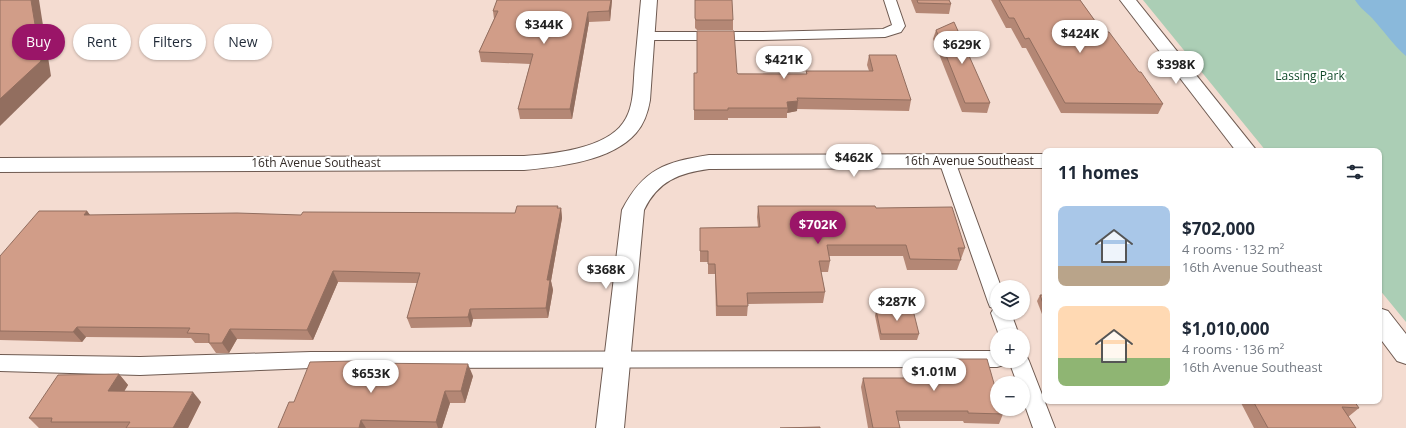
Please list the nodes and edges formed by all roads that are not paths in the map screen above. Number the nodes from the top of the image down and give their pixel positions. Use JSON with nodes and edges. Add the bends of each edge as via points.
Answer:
{"nodes":[{"id":1,"x":649,"y":0,"type":"edge"},
{"id":2,"x":890,"y":0,"type":"edge"},
{"id":3,"x":1128,"y":0,"type":"edge"},
{"id":4,"x":646,"y":36,"type":"junction"},
{"id":5,"x":1245,"y":148,"type":"edge"},
{"id":6,"x":948,"y":161,"type":"junction"},
{"id":7,"x":1042,"y":161,"type":"edge"},
{"id":8,"x":0,"y":165,"type":"edge"},
{"id":9,"x":990,"y":282,"type":"edge"},
{"id":10,"x":1382,"y":322,"type":"edge"},
{"id":11,"x":1406,"y":353,"type":"edge"},
{"id":12,"x":990,"y":359,"type":"edge"},
{"id":13,"x":617,"y":360,"type":"junction"},
{"id":14,"x":0,"y":364,"type":"edge"},
{"id":15,"x":1022,"y":368,"type":"edge"},
{"id":16,"x":610,"y":428,"type":"edge"},
{"id":17,"x":1044,"y":428,"type":"edge"}],
"edges":[{"from":1,"to":4,"type":"street","name":"16th Avenue Southeast"},
{"from":2,"to":4,"type":"lane","via":[[899,26],[885,33]]},
{"from":3,"to":5,"type":"street"},
{"from":4,"to":8,"type":"street","name":"16th Avenue Southeast","via":[[638,115],[629,129],[617,138],[580,156],[524,163]]},
{"from":6,"to":7,"type":"street","name":"16th Avenue Southeast"},
{"from":6,"to":9,"type":"lane"},
{"from":6,"to":13,"type":"street","name":"16th Avenue Southeast","via":[[709,162],[668,172],[648,186],[633,210]]},
{"from":10,"to":11,"type":"street"},
{"from":12,"to":13,"type":"lane"},
{"from":13,"to":14,"type":"lane","via":[[251,360],[140,366]]},
{"from":13,"to":16,"type":"street","name":"16th Avenue Southeast"},
{"from":15,"to":17,"type":"lane"}]}
